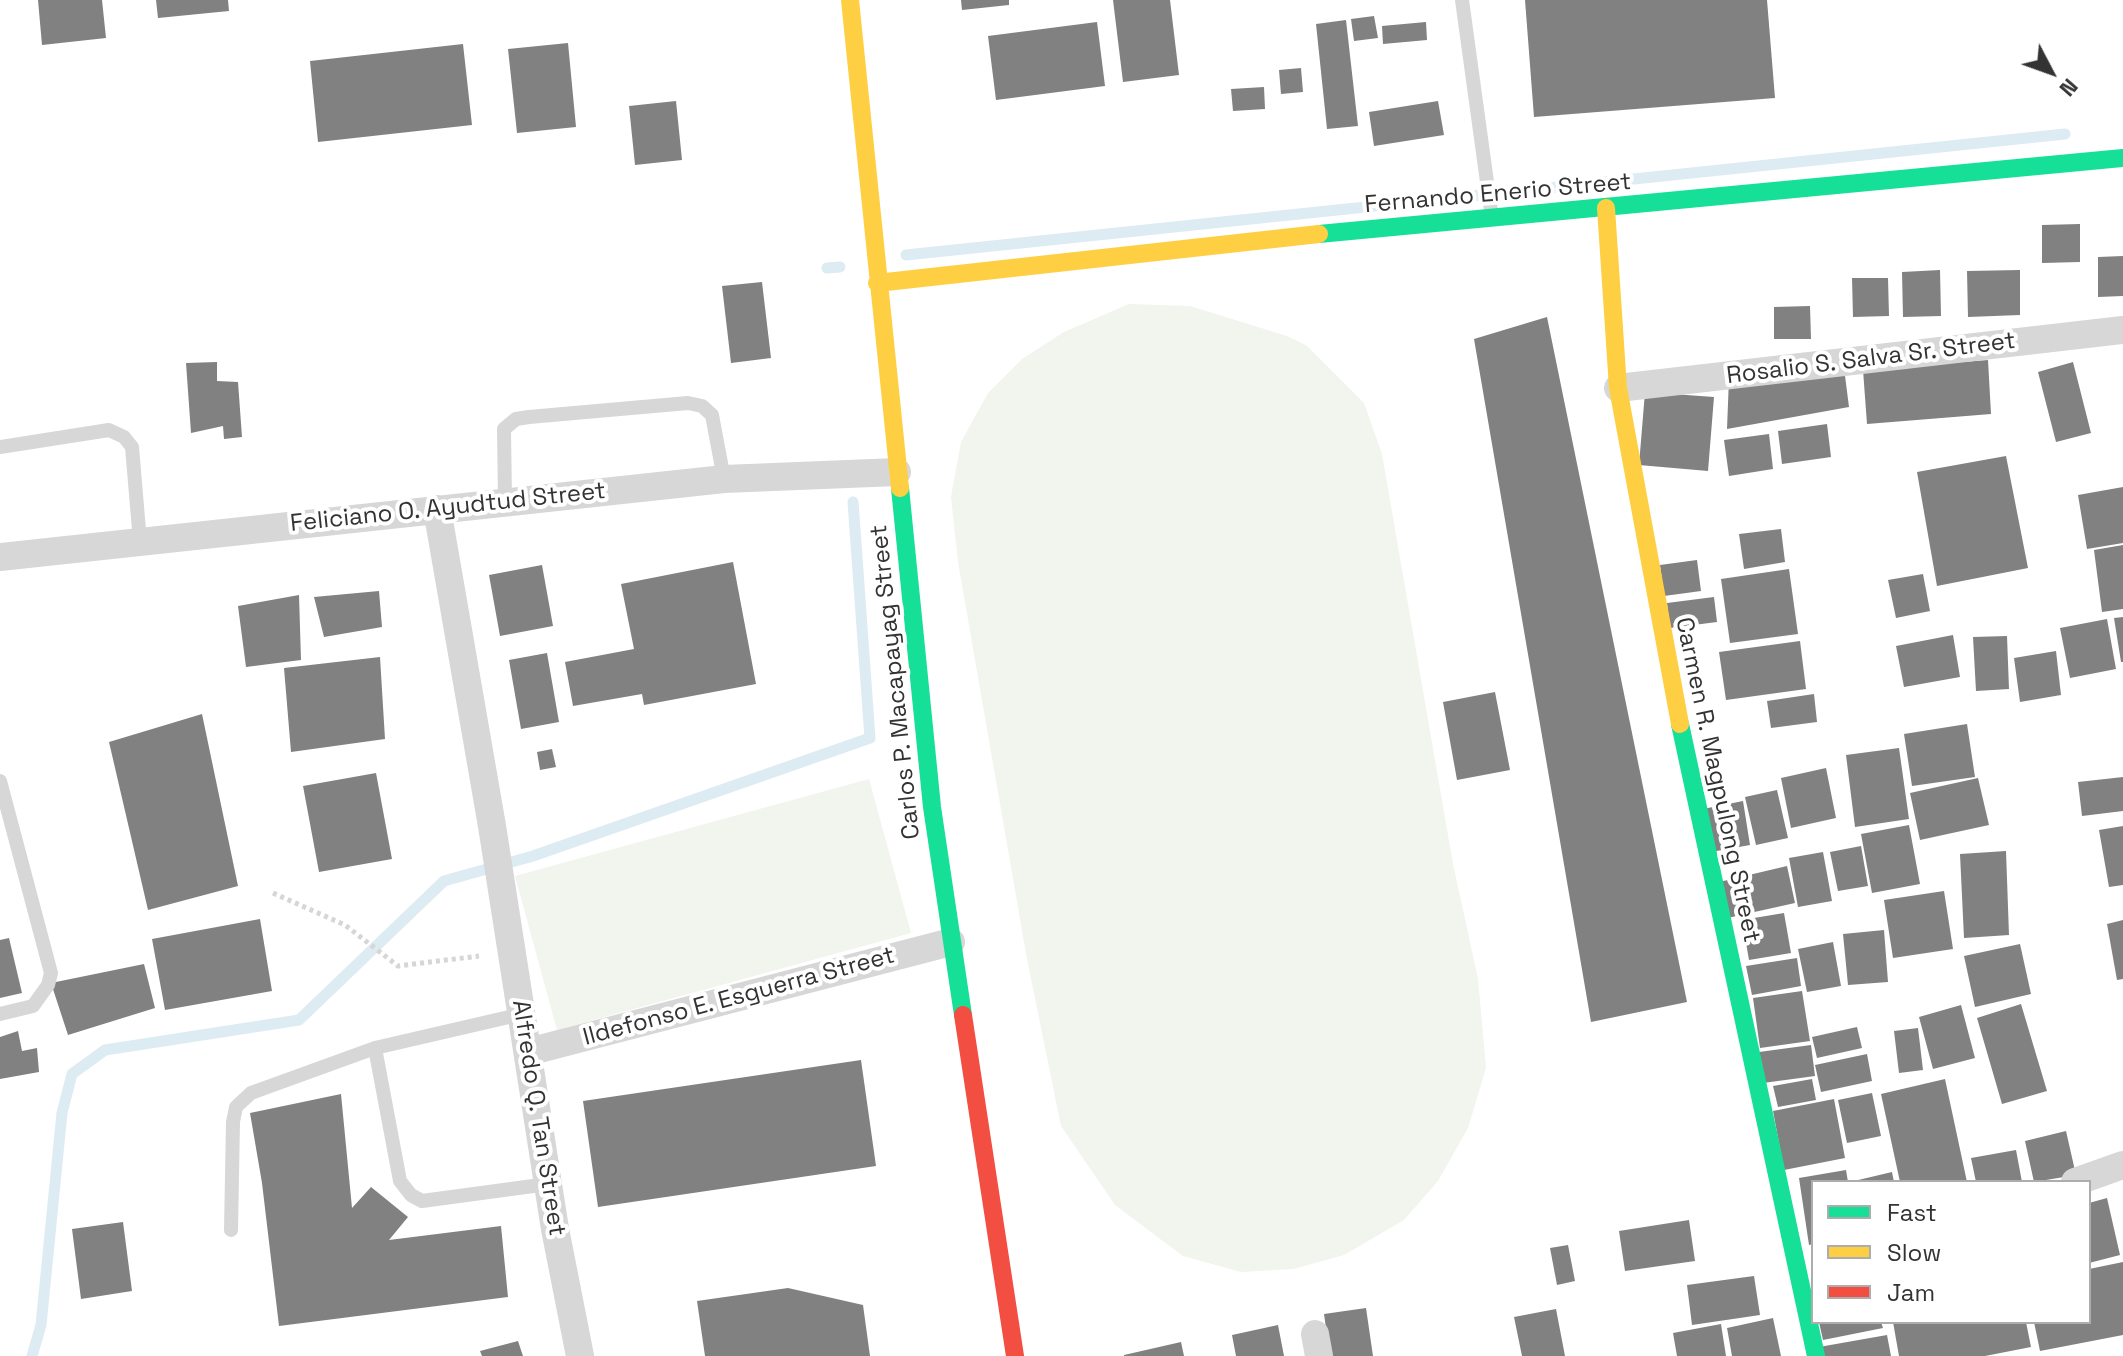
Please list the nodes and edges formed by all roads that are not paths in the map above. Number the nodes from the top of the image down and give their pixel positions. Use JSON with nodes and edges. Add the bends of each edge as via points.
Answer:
{"nodes":[{"id":1,"x":850,"y":0,"type":"edge"},
{"id":2,"x":1462,"y":0,"type":"edge"},
{"id":3,"x":2123,"y":158,"type":"edge"},
{"id":4,"x":1606,"y":208,"type":"junction"},
{"id":5,"x":1491,"y":210,"type":"junction"},
{"id":6,"x":877,"y":283,"type":"junction"},
{"id":7,"x":2123,"y":330,"type":"edge"},
{"id":8,"x":1618,"y":388,"type":"junction"},
{"id":9,"x":0,"y":447,"type":"edge"},
{"id":10,"x":897,"y":472,"type":"junction"},
{"id":11,"x":724,"y":479,"type":"junction"},
{"id":12,"x":505,"y":501,"type":"junction"},
{"id":13,"x":437,"y":509,"type":"junction"},
{"id":14,"x":140,"y":542,"type":"junction"},
{"id":15,"x":0,"y":557,"type":"edge"},
{"id":16,"x":0,"y":781,"type":"edge"},
{"id":17,"x":951,"y":942,"type":"junction"},
{"id":18,"x":0,"y":1014,"type":"edge"},
{"id":19,"x":522,"y":1014,"type":"junction"},
{"id":20,"x":375,"y":1048,"type":"junction"},
{"id":21,"x":528,"y":1052,"type":"junction"},
{"id":22,"x":2123,"y":1165,"type":"edge"},
{"id":23,"x":2081,"y":1180,"type":"edge"},
{"id":24,"x":548,"y":1184,"type":"junction"},
{"id":25,"x":231,"y":1230,"type":"dead end"},
{"id":26,"x":1804,"y":1256,"type":"edge"},
{"id":27,"x":1811,"y":1314,"type":"edge"},
{"id":28,"x":1812,"y":1324,"type":"edge"},
{"id":29,"x":580,"y":1356,"type":"edge"},
{"id":30,"x":1015,"y":1356,"type":"edge"},
{"id":31,"x":1816,"y":1356,"type":"edge"}],
"edges":[{"from":1,"to":6,"type":"street","name":"Carlos P. Macapayag Street"},
{"from":2,"to":5,"type":"lane"},
{"from":3,"to":4,"type":"street","name":"Fernando Enerio Street"},
{"from":4,"to":5,"type":"street","name":"Fernando Enerio Street"},
{"from":4,"to":8,"type":"street","name":"Carmen R. Magpulong Street"},
{"from":5,"to":6,"type":"street","name":"Fernando Enerio Street"},
{"from":6,"to":10,"type":"street","name":"Carlos P. Macapayag Street"},
{"from":7,"to":8,"type":"street","name":"Rosalio S. Salva Sr. Street"},
{"from":8,"to":26,"type":"street","name":"Carmen R. Magpulong Street","via":[[1686,754]]},
{"from":9,"to":14,"type":"lane","via":[[109,430],[124,437],[132,447]]},
{"from":10,"to":11,"type":"street","name":"Feliciano O. Ayudtud Street"},
{"from":10,"to":17,"type":"street","name":"Carlos P. Macapayag Street"},
{"from":11,"to":12,"type":"street","name":"Feliciano O. Ayudtud Street"},
{"from":11,"to":12,"type":"lane","via":[[712,415],[702,406],[529,417],[504,429]]},
{"from":12,"to":13,"type":"street","name":"Feliciano O. Ayudtud Street"},
{"from":13,"to":14,"type":"street","name":"Feliciano O. Ayudtud Street"},
{"from":13,"to":19,"type":"street","name":"Alfredo Q. Tan Street"},
{"from":14,"to":15,"type":"street","name":"Feliciano O. Ayudtud Street"},
{"from":16,"to":18,"type":"lane","via":[[51,973],[33,1006]]},
{"from":17,"to":21,"type":"street","name":"Ildefonso E. Esguerra Street"},
{"from":17,"to":30,"type":"street","name":"Carlos P. Macapayag Street"},
{"from":19,"to":20,"type":"lane"},
{"from":19,"to":21,"type":"street","name":"Alfredo Q. Tan Street"},
{"from":20,"to":24,"type":"lane","via":[[400,1181],[411,1195],[422,1201]]},
{"from":20,"to":25,"type":"lane","via":[[251,1093],[236,1107]]},
{"from":21,"to":24,"type":"street","name":"Alfredo Q. Tan Street"},
{"from":22,"to":23,"type":"street"},
{"from":24,"to":29,"type":"street","name":"Alfredo Q. Tan Street"},
{"from":26,"to":27,"type":"street","name":"Carmen R. Magpulong Street"},
{"from":28,"to":31,"type":"street","name":"Carmen R. Magpulong Street"}]}
